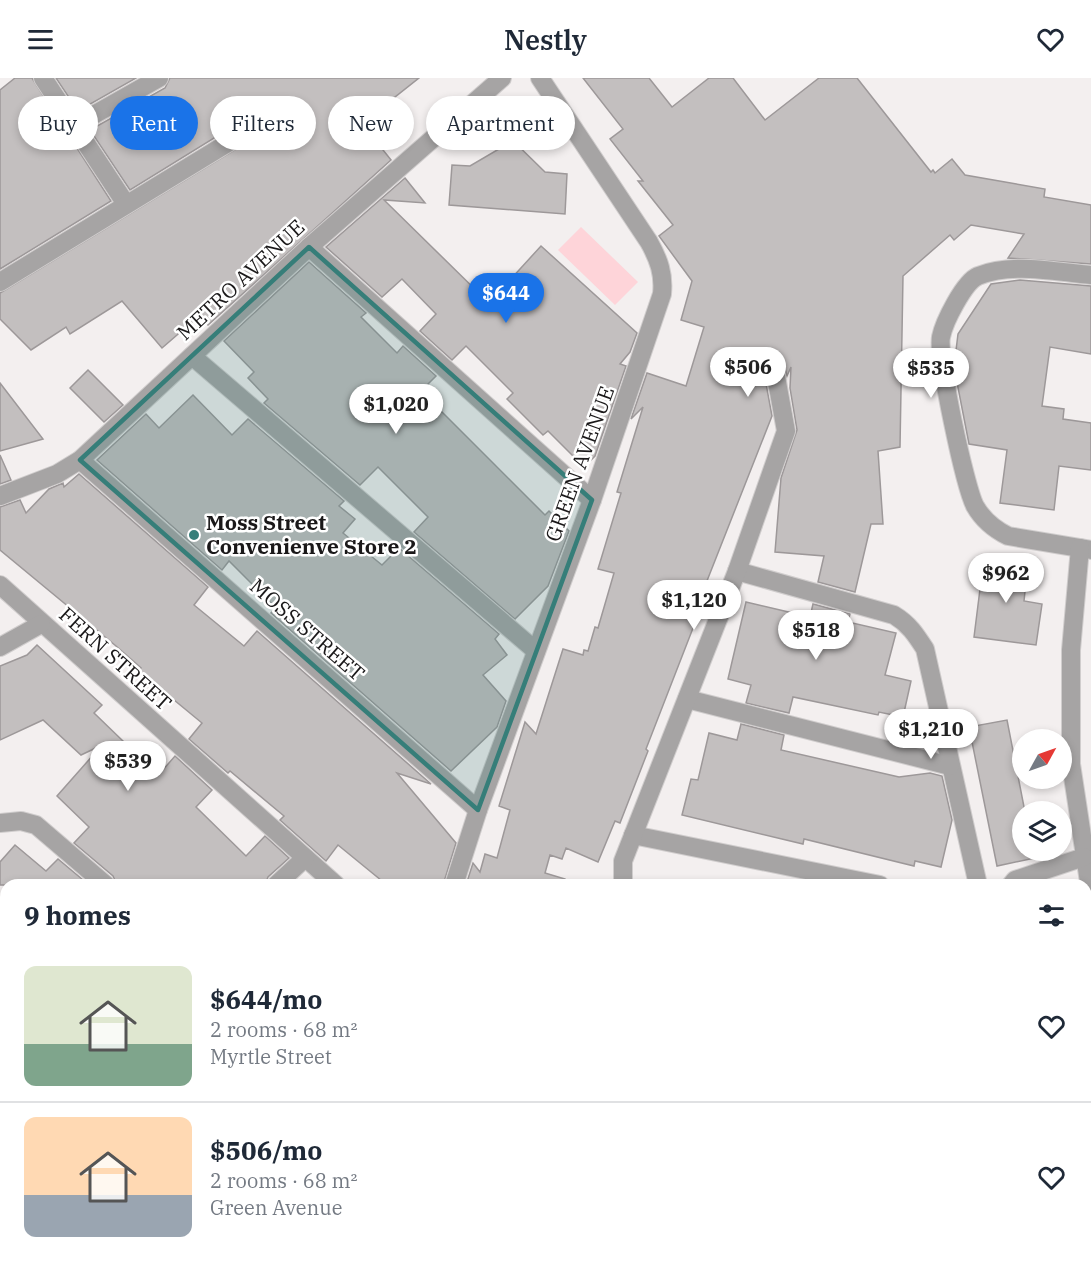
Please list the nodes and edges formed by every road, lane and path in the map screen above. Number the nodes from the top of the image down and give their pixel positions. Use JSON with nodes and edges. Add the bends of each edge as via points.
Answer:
{"nodes":[{"id":1,"x":43,"y":78,"type":"edge"},
{"id":2,"x":159,"y":78,"type":"edge"},
{"id":3,"x":502,"y":78,"type":"edge"},
{"id":4,"x":540,"y":78,"type":"edge"},
{"id":5,"x":55,"y":96,"type":"edge"},
{"id":6,"x":98,"y":112,"type":"edge"},
{"id":7,"x":90,"y":150,"type":"edge"},
{"id":8,"x":216,"y":150,"type":"edge"},
{"id":9,"x":126,"y":204,"type":"junction"},
{"id":10,"x":309,"y":247,"type":"junction"},
{"id":11,"x":1091,"y":275,"type":"edge"},
{"id":12,"x":0,"y":282,"type":"edge"},
{"id":13,"x":192,"y":356,"type":"junction"},
{"id":14,"x":775,"y":371,"type":"dead end"},
{"id":15,"x":80,"y":460,"type":"junction"},
{"id":16,"x":0,"y":496,"type":"edge"},
{"id":17,"x":592,"y":500,"type":"junction"},
{"id":18,"x":1085,"y":549,"type":"edge"},
{"id":19,"x":737,"y":571,"type":"junction"},
{"id":20,"x":0,"y":585,"type":"edge"},
{"id":21,"x":41,"y":624,"type":"junction"},
{"id":22,"x":0,"y":647,"type":"edge"},
{"id":23,"x":536,"y":651,"type":"junction"},
{"id":24,"x":687,"y":699,"type":"junction"},
{"id":25,"x":951,"y":766,"type":"junction"},
{"id":26,"x":478,"y":810,"type":"junction"},
{"id":27,"x":0,"y":823,"type":"edge"},
{"id":28,"x":633,"y":835,"type":"junction"},
{"id":29,"x":1084,"y":857,"type":"junction"},
{"id":30,"x":305,"y":858,"type":"junction"},
{"id":31,"x":99,"y":879,"type":"edge"},
{"id":32,"x":282,"y":879,"type":"edge"},
{"id":33,"x":329,"y":879,"type":"edge"},
{"id":34,"x":456,"y":879,"type":"edge"},
{"id":35,"x":623,"y":879,"type":"edge"},
{"id":36,"x":850,"y":879,"type":"edge"},
{"id":37,"x":977,"y":879,"type":"edge"},
{"id":38,"x":1017,"y":879,"type":"edge"},
{"id":39,"x":1088,"y":879,"type":"edge"}],
"edges":[{"from":1,"to":5,"type":"street"},
{"from":2,"to":6,"type":"street"},
{"from":3,"to":10,"type":"street","name":"METRO AVENUE"},
{"from":4,"to":17,"type":"street","name":"GREEN AVENUE","via":[[649,242],[663,278],[657,315]]},
{"from":7,"to":9,"type":"street"},
{"from":8,"to":9,"type":"street"},
{"from":9,"to":12,"type":"street"},
{"from":10,"to":13,"type":"street","name":"METRO AVENUE"},
{"from":10,"to":17,"type":"street"},
{"from":11,"to":18,"type":"street","via":[[1019,268],[976,277],[958,298],[940,339],[967,484],[975,505],[998,531]]},
{"from":13,"to":15,"type":"street","name":"METRO AVENUE"},
{"from":13,"to":23,"type":"street"},
{"from":14,"to":19,"type":"street","via":[[786,432]]},
{"from":15,"to":16,"type":"street","name":"METRO AVENUE","via":[[57,474]]},
{"from":15,"to":26,"type":"street","name":"MOSS STREET"},
{"from":17,"to":23,"type":"street","name":"GREEN AVENUE"},
{"from":18,"to":29,"type":"street","via":[[1069,706],[1071,764]]},
{"from":19,"to":24,"type":"street"},
{"from":19,"to":25,"type":"street","via":[[894,615],[907,623],[925,649]]},
{"from":20,"to":21,"type":"street","name":"FERN STREET"},
{"from":21,"to":22,"type":"street"},
{"from":21,"to":30,"type":"street","name":"FERN STREET"},
{"from":23,"to":26,"type":"street","name":"GREEN AVENUE"},
{"from":24,"to":25,"type":"street"},
{"from":24,"to":28,"type":"street"},
{"from":25,"to":37,"type":"street"},
{"from":26,"to":34,"type":"street","name":"GREEN AVENUE"},
{"from":27,"to":31,"type":"street","via":[[21,821],[36,825]]},
{"from":28,"to":35,"type":"street","via":[[623,861]]},
{"from":28,"to":36,"type":"street"},
{"from":29,"to":38,"type":"street"},
{"from":29,"to":39,"type":"street"},
{"from":30,"to":32,"type":"street"},
{"from":30,"to":33,"type":"street","name":"FERN STREET"}]}
